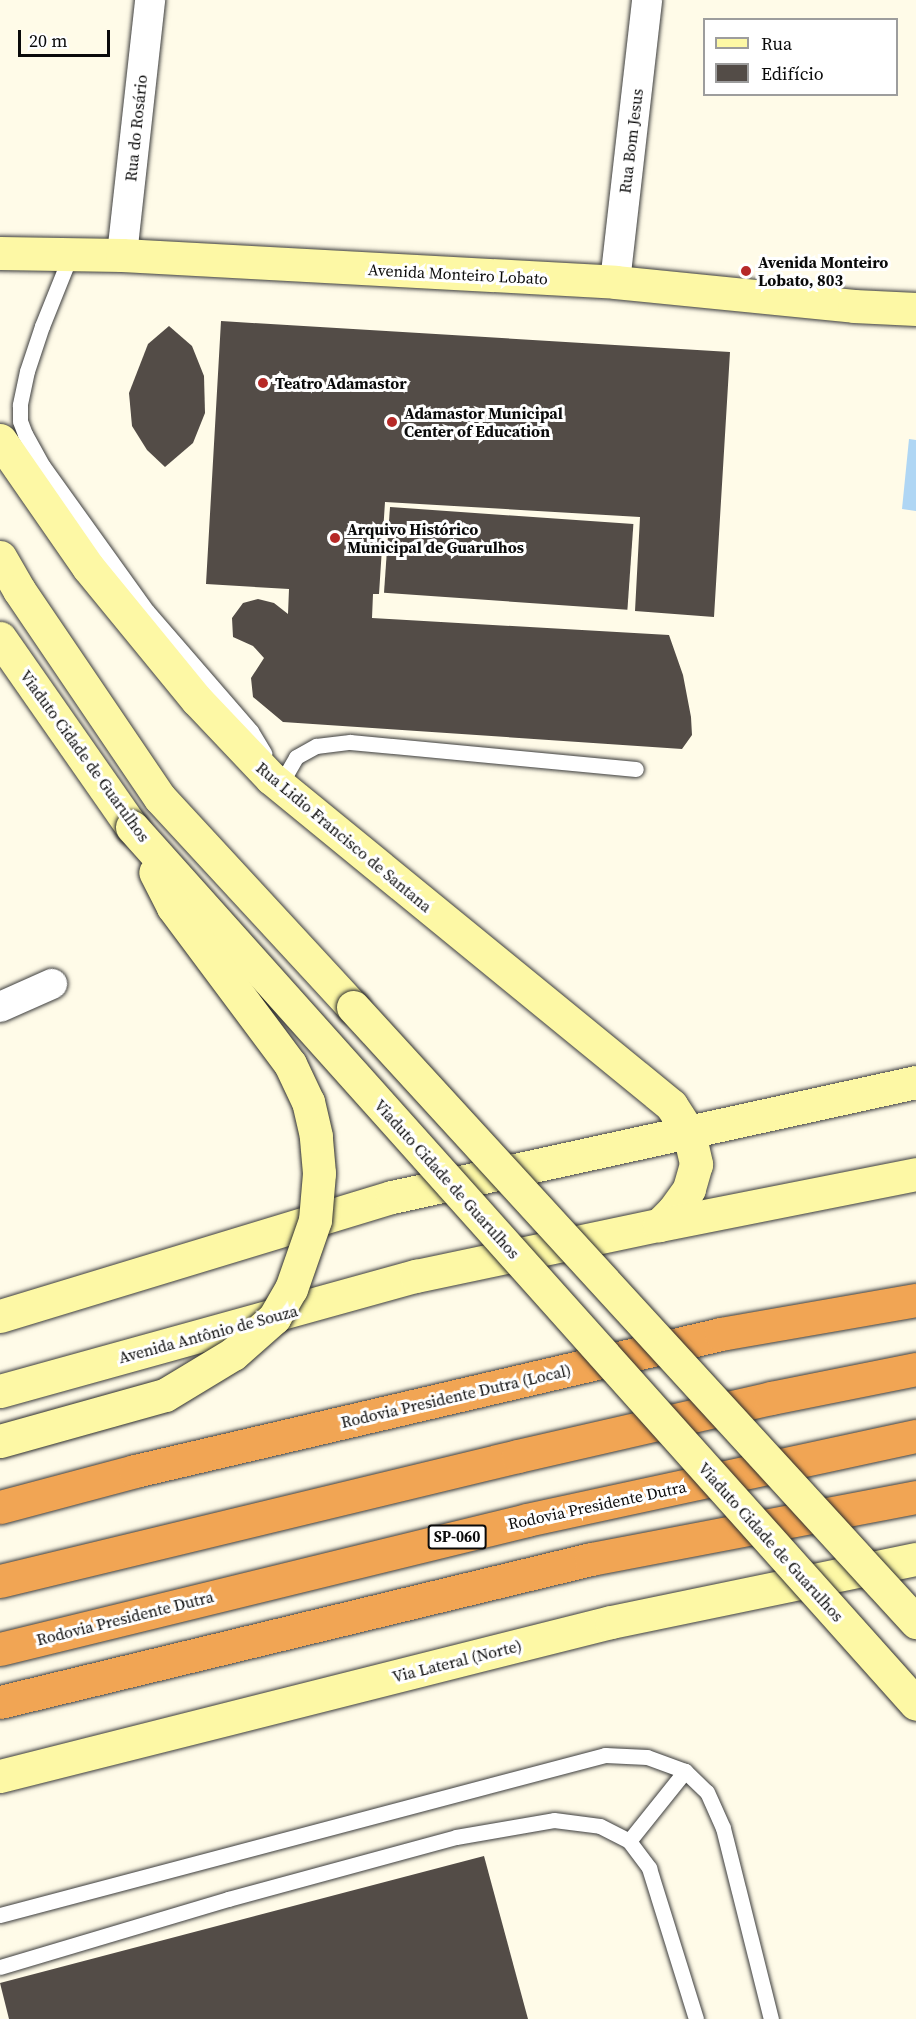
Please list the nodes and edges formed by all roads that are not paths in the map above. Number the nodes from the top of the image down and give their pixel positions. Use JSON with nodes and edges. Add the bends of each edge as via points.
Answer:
{"nodes":[{"id":1,"x":150,"y":0,"type":"edge"},
{"id":2,"x":647,"y":0,"type":"edge"},
{"id":3,"x":0,"y":254,"type":"edge"},
{"id":4,"x":71,"y":254,"type":"junction"},
{"id":5,"x":122,"y":255,"type":"junction"},
{"id":6,"x":615,"y":282,"type":"junction"},
{"id":7,"x":916,"y":309,"type":"edge"},
{"id":8,"x":0,"y":440,"type":"edge"},
{"id":9,"x":0,"y":557,"type":"edge"},
{"id":10,"x":0,"y":638,"type":"edge"},
{"id":11,"x":636,"y":769,"type":"dead end"},
{"id":12,"x":276,"y":782,"type":"junction"},
{"id":13,"x":132,"y":827,"type":"junction"},
{"id":14,"x":52,"y":984,"type":"dead end"},
{"id":15,"x":0,"y":1007,"type":"edge"},
{"id":16,"x":916,"y":1082,"type":"edge"},
{"id":17,"x":689,"y":1133,"type":"junction"},
{"id":18,"x":916,"y":1174,"type":"edge"},
{"id":19,"x":659,"y":1225,"type":"junction"},
{"id":20,"x":916,"y":1300,"type":"edge"},
{"id":21,"x":0,"y":1316,"type":"edge"},
{"id":22,"x":916,"y":1369,"type":"edge"},
{"id":23,"x":0,"y":1391,"type":"edge"},
{"id":24,"x":916,"y":1436,"type":"edge"},
{"id":25,"x":0,"y":1441,"type":"edge"},
{"id":26,"x":916,"y":1497,"type":"edge"},
{"id":27,"x":0,"y":1507,"type":"edge"},
{"id":28,"x":916,"y":1559,"type":"edge"},
{"id":29,"x":0,"y":1581,"type":"edge"},
{"id":30,"x":916,"y":1622,"type":"edge"},
{"id":31,"x":0,"y":1649,"type":"edge"},
{"id":32,"x":0,"y":1702,"type":"edge"},
{"id":33,"x":916,"y":1704,"type":"edge"},
{"id":34,"x":685,"y":1771,"type":"junction"},
{"id":35,"x":0,"y":1776,"type":"edge"},
{"id":36,"x":629,"y":1841,"type":"junction"},
{"id":37,"x":0,"y":1915,"type":"edge"},
{"id":38,"x":0,"y":1967,"type":"edge"},
{"id":39,"x":696,"y":2019,"type":"edge"},
{"id":40,"x":771,"y":2019,"type":"edge"}],
"edges":[{"from":1,"to":5,"type":"street","name":"Rua do Rosário"},
{"from":2,"to":6,"type":"street","name":"Rua Bom Jesus"},
{"from":3,"to":4,"type":"main road","name":"Avenida Monteiro Lobato"},
{"from":4,"to":5,"type":"main road","name":"Avenida Monteiro Lobato"},
{"from":4,"to":12,"type":"lane","via":[[27,371],[20,405],[25,434],[43,466],[147,611],[251,731]]},
{"from":5,"to":6,"type":"main road","name":"Avenida Monteiro Lobato"},
{"from":6,"to":7,"type":"main road","name":"Avenida Monteiro Lobato"},
{"from":8,"to":12,"type":"main road","name":"Rua Lidio Francisco de Santana","via":[[88,567],[197,700]]},
{"from":9,"to":30,"type":"main road","bridge":true,"via":[[160,798]]},
{"from":10,"to":13,"type":"main road","name":"Viaduto Cidade de Guarulhos"},
{"from":11,"to":12,"type":"lane","via":[[350,742],[316,746],[296,757]]},
{"from":12,"to":17,"type":"main road","name":"Rua Lidio Francisco de Santana","via":[[671,1105]]},
{"from":13,"to":25,"type":"main road","bridge":true,"via":[[173,907],[290,1064],[308,1102],[320,1173],[315,1220],[291,1289],[274,1318],[233,1354],[165,1395]]},
{"from":13,"to":33,"type":"main road","name":"Viaduto Cidade de Guarulhos","bridge":true},
{"from":14,"to":15,"type":"street"},
{"from":16,"to":17,"type":"main road"},
{"from":17,"to":19,"type":"main road","via":[[696,1164],[689,1189]]},
{"from":17,"to":21,"type":"main road","via":[[392,1197]]},
{"from":18,"to":19,"type":"main road","name":"Avenida Antônio de Souza"},
{"from":19,"to":23,"type":"main road","name":"Avenida Antônio de Souza","via":[[416,1276]]},
{"from":20,"to":27,"type":"highway","name":"Rodovia Presidente Dutra (Local)","via":[[721,1334],[135,1471]]},
{"from":22,"to":29,"type":"highway","via":[[518,1456]]},
{"from":24,"to":31,"type":"highway","name":"Rodovia Presidente Dutra","number":"SP-060","via":[[527,1520]]},
{"from":26,"to":32,"type":"highway","via":[[591,1559]]},
{"from":28,"to":35,"type":"main road","name":"Via Lateral (Norte)","via":[[611,1622]]},
{"from":34,"to":36,"type":"lane"},
{"from":34,"to":37,"type":"lane","via":[[647,1757],[605,1755]]},
{"from":34,"to":40,"type":"lane","via":[[708,1792],[723,1828]]},
{"from":36,"to":38,"type":"lane","via":[[600,1826],[554,1820],[456,1837]]},
{"from":36,"to":39,"type":"lane","via":[[649,1868]]}]}
